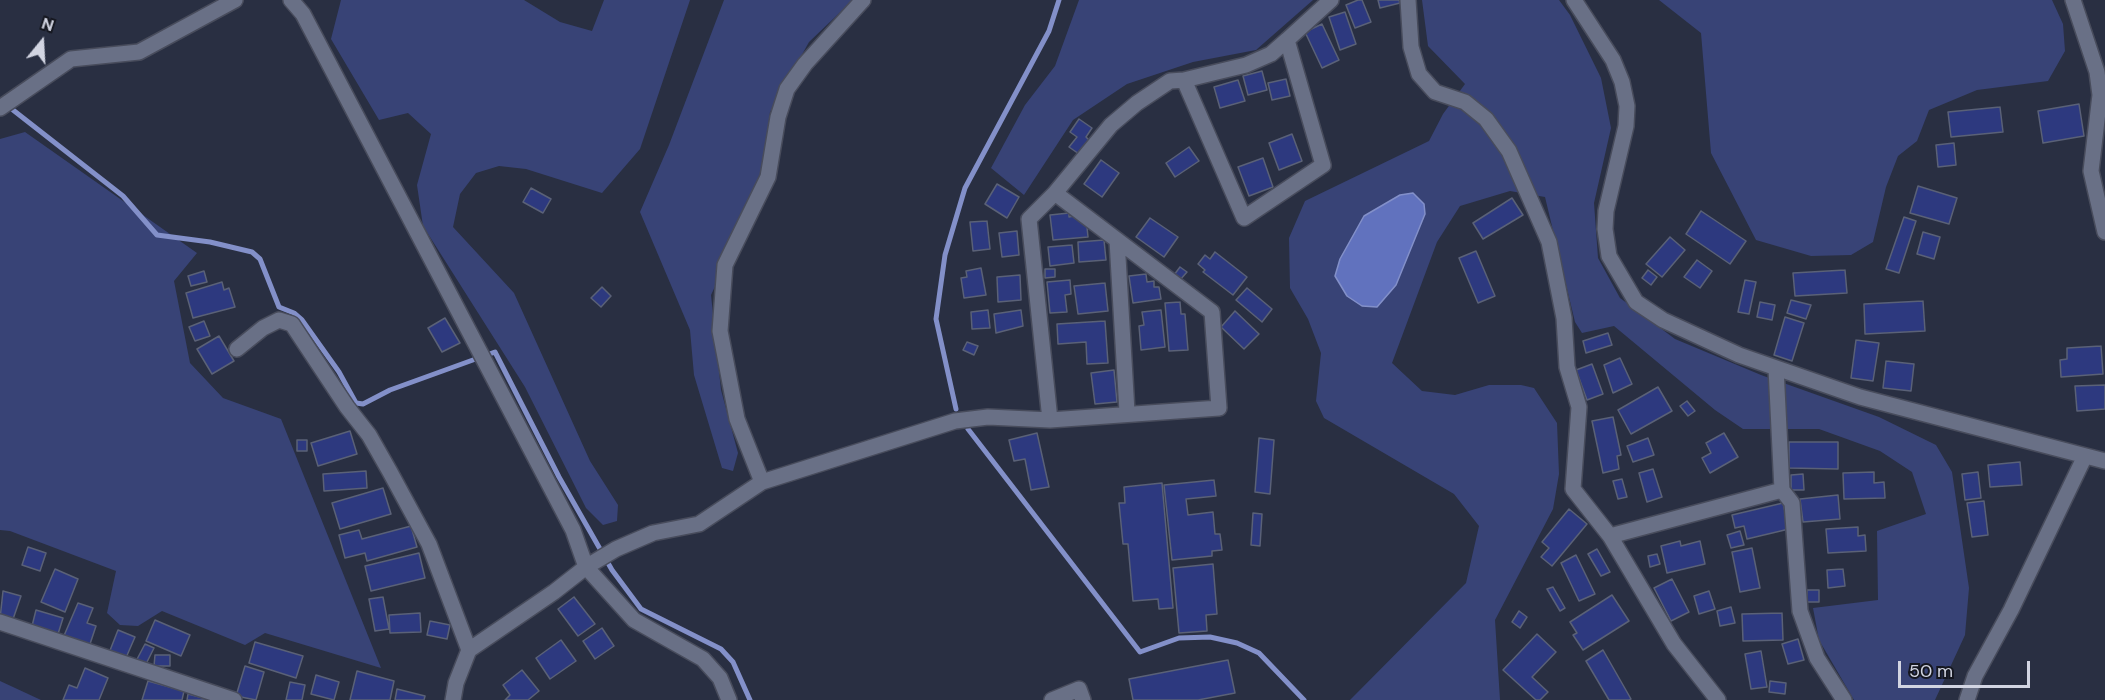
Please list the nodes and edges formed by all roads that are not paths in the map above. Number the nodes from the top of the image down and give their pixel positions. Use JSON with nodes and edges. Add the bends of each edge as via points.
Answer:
{"nodes":[{"id":1,"x":235,"y":0,"type":"edge"},
{"id":2,"x":291,"y":0,"type":"edge"},
{"id":3,"x":863,"y":0,"type":"edge"},
{"id":4,"x":1331,"y":0,"type":"edge"},
{"id":5,"x":1408,"y":0,"type":"edge"},
{"id":6,"x":1574,"y":0,"type":"edge"},
{"id":7,"x":2073,"y":0,"type":"edge"},
{"id":8,"x":1287,"y":40,"type":"junction"},
{"id":9,"x":1184,"y":80,"type":"junction"},
{"id":10,"x":0,"y":108,"type":"edge"},
{"id":11,"x":1055,"y":193,"type":"junction"},
{"id":12,"x":2105,"y":232,"type":"edge"},
{"id":13,"x":1116,"y":240,"type":"junction"},
{"id":14,"x":237,"y":349,"type":"dead end"},
{"id":15,"x":1776,"y":368,"type":"junction"},
{"id":16,"x":1127,"y":412,"type":"junction"},
{"id":17,"x":1050,"y":420,"type":"junction"},
{"id":18,"x":2085,"y":456,"type":"junction"},
{"id":19,"x":2105,"y":461,"type":"edge"},
{"id":20,"x":762,"y":482,"type":"junction"},
{"id":21,"x":1782,"y":490,"type":"junction"},
{"id":22,"x":1610,"y":536,"type":"junction"},
{"id":23,"x":592,"y":563,"type":"junction"},
{"id":24,"x":0,"y":622,"type":"edge"},
{"id":25,"x":469,"y":650,"type":"junction"},
{"id":26,"x":234,"y":700,"type":"edge"},
{"id":27,"x":453,"y":700,"type":"edge"},
{"id":28,"x":729,"y":700,"type":"edge"},
{"id":29,"x":1052,"y":700,"type":"edge"},
{"id":30,"x":1083,"y":700,"type":"edge"},
{"id":31,"x":1718,"y":700,"type":"edge"},
{"id":32,"x":1844,"y":700,"type":"edge"},
{"id":33,"x":1967,"y":700,"type":"edge"}],
"edges":[{"from":1,"to":10,"type":"street","via":[[139,52],[70,59]]},
{"from":2,"to":23,"type":"street","via":[[303,14]]},
{"from":3,"to":20,"type":"street","via":[[787,89],[768,177],[725,265],[720,331],[737,420]]},
{"from":4,"to":8,"type":"street"},
{"from":5,"to":22,"type":"street","via":[[1419,74],[1435,92],[1465,102],[1486,119],[1509,151],[1549,242],[1563,306],[1567,367],[1579,408],[1573,489]]},
{"from":6,"to":15,"type":"street","via":[[1613,60],[1627,106],[1606,220],[1609,256],[1620,278],[1636,303],[1663,320]]},
{"from":7,"to":12,"type":"street","via":[[2097,72],[2100,95],[2091,171]]},
{"from":8,"to":9,"type":"street","via":[[1271,54],[1246,65]]},
{"from":8,"to":9,"type":"street","via":[[1323,165],[1244,218]]},
{"from":9,"to":11,"type":"street","via":[[1170,81],[1112,124]]},
{"from":11,"to":13,"type":"street"},
{"from":11,"to":17,"type":"street","via":[[1029,219]]},
{"from":13,"to":16,"type":"street"},
{"from":13,"to":16,"type":"street","via":[[1212,312],[1219,408]]},
{"from":14,"to":25,"type":"street","via":[[279,320],[292,324],[390,472],[429,544]]},
{"from":15,"to":18,"type":"street","via":[[1860,397]]},
{"from":15,"to":21,"type":"street"},
{"from":16,"to":17,"type":"street"},
{"from":17,"to":20,"type":"street","via":[[988,417],[955,421]]},
{"from":18,"to":19,"type":"street"},
{"from":18,"to":33,"type":"street","via":[[1975,676]]},
{"from":20,"to":23,"type":"street","via":[[699,524],[653,533]]},
{"from":21,"to":22,"type":"street"},
{"from":21,"to":32,"type":"street","via":[[1792,503],[1800,611],[1817,658]]},
{"from":22,"to":31,"type":"street","via":[[1674,644]]},
{"from":23,"to":25,"type":"street"},
{"from":23,"to":28,"type":"street","via":[[634,620],[703,659],[720,678]]},
{"from":24,"to":26,"type":"street"},
{"from":25,"to":27,"type":"street"},
{"from":29,"to":30,"type":"street","via":[[1079,689]]}]}
